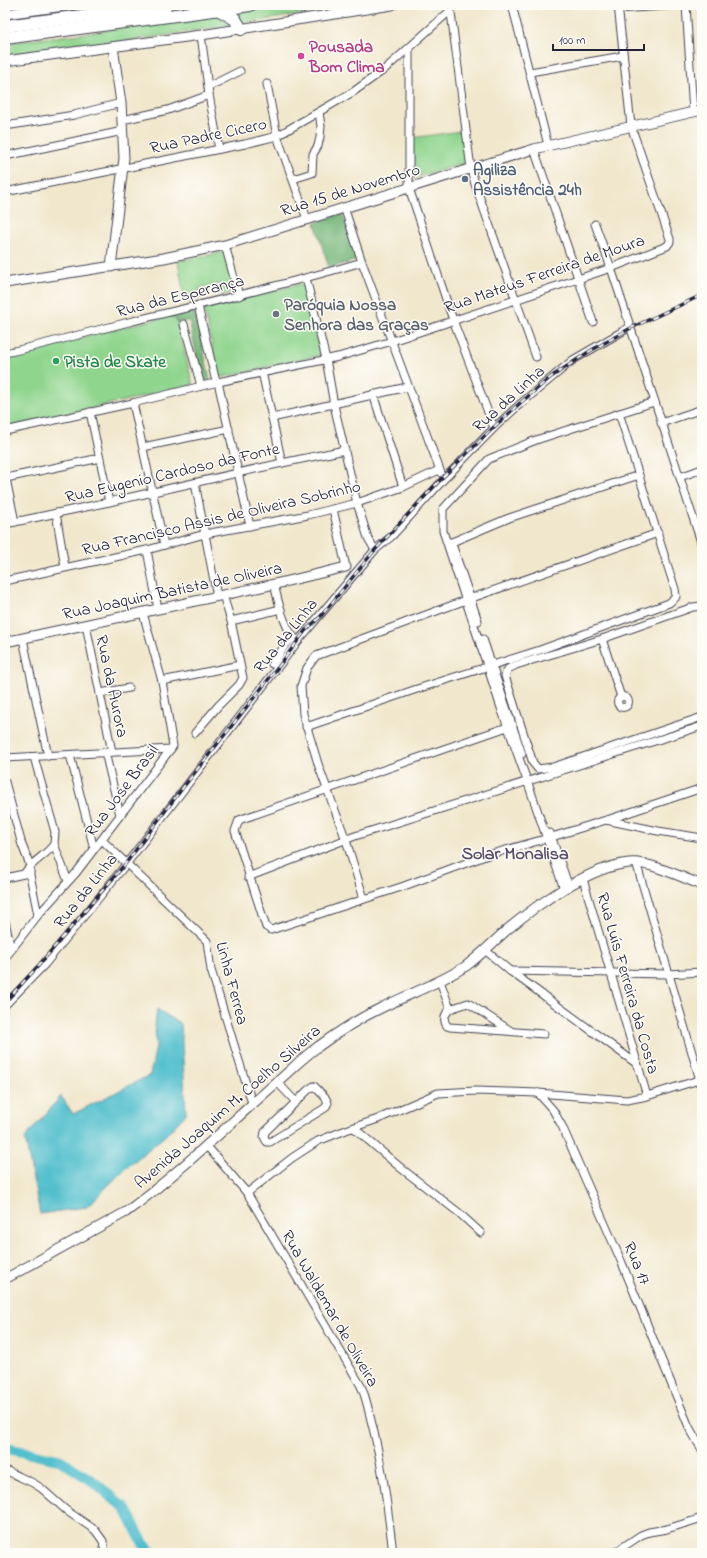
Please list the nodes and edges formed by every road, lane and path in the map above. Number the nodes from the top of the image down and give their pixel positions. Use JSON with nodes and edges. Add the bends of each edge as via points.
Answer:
{"nodes":[{"id":1,"x":72,"y":5,"type":"edge"},
{"id":2,"x":166,"y":5,"type":"edge"},
{"id":3,"x":250,"y":5,"type":"edge"},
{"id":4,"x":392,"y":5,"type":"edge"},
{"id":5,"x":512,"y":5,"type":"edge"},
{"id":6,"x":680,"y":5,"type":"edge"},
{"id":7,"x":686,"y":5,"type":"edge"},
{"id":8,"x":618,"y":7,"type":"edge"},
{"id":9,"x":451,"y":8,"type":"edge"},
{"id":10,"x":218,"y":9,"type":"junction"},
{"id":11,"x":5,"y":14,"type":"edge"},
{"id":12,"x":5,"y":26,"type":"edge"},
{"id":13,"x":241,"y":29,"type":"junction"},
{"id":14,"x":201,"y":35,"type":"junction"},
{"id":15,"x":5,"y":38,"type":"edge"},
{"id":16,"x":113,"y":47,"type":"junction"},
{"id":17,"x":409,"y":49,"type":"junction"},
{"id":18,"x":623,"y":56,"type":"junction"},
{"id":19,"x":5,"y":61,"type":"edge"},
{"id":20,"x":240,"y":71,"type":"dead end"},
{"id":21,"x":530,"y":72,"type":"junction"},
{"id":22,"x":267,"y":84,"type":"dead end"},
{"id":23,"x":208,"y":87,"type":"junction"},
{"id":24,"x":209,"y":95,"type":"junction"},
{"id":25,"x":121,"y":104,"type":"junction"},
{"id":26,"x":318,"y":112,"type":"junction"},
{"id":27,"x":699,"y":113,"type":"edge"},
{"id":28,"x":122,"y":120,"type":"junction"},
{"id":29,"x":5,"y":126,"type":"edge"},
{"id":30,"x":631,"y":126,"type":"junction"},
{"id":31,"x":123,"y":131,"type":"junction"},
{"id":32,"x":277,"y":136,"type":"junction"},
{"id":33,"x":548,"y":146,"type":"junction"},
{"id":34,"x":534,"y":149,"type":"junction"},
{"id":35,"x":219,"y":150,"type":"junction"},
{"id":36,"x":5,"y":156,"type":"edge"},
{"id":37,"x":123,"y":169,"type":"junction"},
{"id":38,"x":471,"y":169,"type":"junction"},
{"id":39,"x":293,"y":179,"type":"junction"},
{"id":40,"x":408,"y":188,"type":"junction"},
{"id":41,"x":5,"y":192,"type":"edge"},
{"id":42,"x":344,"y":207,"type":"junction"},
{"id":43,"x":307,"y":219,"type":"junction"},
{"id":44,"x":595,"y":224,"type":"dead end"},
{"id":45,"x":225,"y":245,"type":"junction"},
{"id":46,"x":362,"y":262,"type":"junction"},
{"id":47,"x":111,"y":267,"type":"junction"},
{"id":48,"x":611,"y":268,"type":"junction"},
{"id":49,"x":306,"y":278,"type":"junction"},
{"id":50,"x":578,"y":279,"type":"junction"},
{"id":51,"x":5,"y":283,"type":"edge"},
{"id":52,"x":239,"y":296,"type":"junction"},
{"id":53,"x":516,"y":299,"type":"junction"},
{"id":54,"x":198,"y":306,"type":"junction"},
{"id":55,"x":453,"y":320,"type":"junction"},
{"id":56,"x":593,"y":322,"type":"dead end"},
{"id":57,"x":184,"y":324,"type":"dead end"},
{"id":58,"x":630,"y":327,"type":"junction"},
{"id":59,"x":392,"y":341,"type":"junction"},
{"id":60,"x":5,"y":353,"type":"edge"},
{"id":61,"x":536,"y":357,"type":"dead end"},
{"id":62,"x":326,"y":359,"type":"junction"},
{"id":63,"x":262,"y":372,"type":"junction"},
{"id":64,"x":217,"y":382,"type":"junction"},
{"id":65,"x":200,"y":386,"type":"junction"},
{"id":66,"x":407,"y":387,"type":"junction"},
{"id":67,"x":373,"y":394,"type":"junction"},
{"id":68,"x":654,"y":402,"type":"junction"},
{"id":69,"x":133,"y":403,"type":"junction"},
{"id":70,"x":334,"y":405,"type":"junction"},
{"id":71,"x":702,"y":408,"type":"edge"},
{"id":72,"x":90,"y":412,"type":"junction"},
{"id":73,"x":619,"y":413,"type":"junction"},
{"id":74,"x":272,"y":418,"type":"junction"},
{"id":75,"x":661,"y":423,"type":"junction"},
{"id":76,"x":229,"y":428,"type":"junction"},
{"id":77,"x":494,"y":428,"type":"junction"},
{"id":78,"x":5,"y":431,"type":"edge"},
{"id":79,"x":143,"y":447,"type":"junction"},
{"id":80,"x":345,"y":450,"type":"junction"},
{"id":81,"x":100,"y":458,"type":"junction"},
{"id":82,"x":282,"y":462,"type":"junction"},
{"id":83,"x":702,"y":468,"type":"edge"},
{"id":84,"x":439,"y":470,"type":"junction"},
{"id":85,"x":239,"y":472,"type":"junction"},
{"id":86,"x":638,"y":475,"type":"junction"},
{"id":87,"x":5,"y":476,"type":"edge"},
{"id":88,"x":680,"y":477,"type":"junction"},
{"id":89,"x":444,"y":479,"type":"junction"},
{"id":90,"x":195,"y":483,"type":"junction"},
{"id":91,"x":403,"y":487,"type":"junction"},
{"id":92,"x":152,"y":492,"type":"junction"},
{"id":93,"x":109,"y":502,"type":"junction"},
{"id":94,"x":357,"y":503,"type":"junction"},
{"id":95,"x":333,"y":509,"type":"junction"},
{"id":96,"x":56,"y":514,"type":"junction"},
{"id":97,"x":15,"y":522,"type":"junction"},
{"id":98,"x":5,"y":524,"type":"edge"},
{"id":99,"x":699,"y":524,"type":"edge"},
{"id":100,"x":250,"y":526,"type":"junction"},
{"id":101,"x":658,"y":533,"type":"junction"},
{"id":102,"x":205,"y":534,"type":"junction"},
{"id":103,"x":449,"y":542,"type":"junction"},
{"id":104,"x":164,"y":545,"type":"junction"},
{"id":105,"x":702,"y":545,"type":"edge"},
{"id":106,"x":147,"y":550,"type":"junction"},
{"id":107,"x":375,"y":550,"type":"junction"},
{"id":108,"x":65,"y":567,"type":"junction"},
{"id":109,"x":346,"y":567,"type":"joint"},
{"id":110,"x":5,"y":581,"type":"edge"},
{"id":111,"x":274,"y":584,"type":"junction"},
{"id":112,"x":220,"y":596,"type":"junction"},
{"id":113,"x":468,"y":600,"type":"junction"},
{"id":114,"x":702,"y":606,"type":"edge"},
{"id":115,"x":158,"y":609,"type":"junction"},
{"id":116,"x":281,"y":609,"type":"junction"},
{"id":117,"x":143,"y":613,"type":"junction"},
{"id":118,"x":231,"y":621,"type":"junction"},
{"id":119,"x":86,"y":626,"type":"junction"},
{"id":120,"x":602,"y":638,"type":"junction"},
{"id":121,"x":23,"y":639,"type":"junction"},
{"id":122,"x":296,"y":639,"type":"junction"},
{"id":123,"x":5,"y":641,"type":"edge"},
{"id":124,"x":272,"y":664,"type":"dead end"},
{"id":125,"x":240,"y":665,"type":"junction"},
{"id":126,"x":490,"y":666,"type":"junction"},
{"id":127,"x":162,"y":681,"type":"junction"},
{"id":128,"x":129,"y":688,"type":"dead end"},
{"id":129,"x":100,"y":693,"type":"junction"},
{"id":130,"x":621,"y":697,"type":"dead end"},
{"id":131,"x":702,"y":717,"type":"edge"},
{"id":132,"x":702,"y":726,"type":"edge"},
{"id":133,"x":306,"y":727,"type":"junction"},
{"id":134,"x":510,"y":727,"type":"junction"},
{"id":135,"x":195,"y":733,"type":"dead end"},
{"id":136,"x":171,"y":749,"type":"junction"},
{"id":137,"x":109,"y":752,"type":"junction"},
{"id":138,"x":70,"y":755,"type":"junction"},
{"id":139,"x":48,"y":756,"type":"junction"},
{"id":140,"x":34,"y":757,"type":"junction"},
{"id":141,"x":5,"y":758,"type":"edge"},
{"id":142,"x":530,"y":781,"type":"junction"},
{"id":143,"x":5,"y":782,"type":"edge"},
{"id":144,"x":702,"y":788,"type":"edge"},
{"id":145,"x":327,"y":789,"type":"junction"},
{"id":146,"x":120,"y":815,"type":"junction"},
{"id":147,"x":606,"y":820,"type":"junction"},
{"id":148,"x":549,"y":838,"type":"junction"},
{"id":149,"x":702,"y":838,"type":"edge"},
{"id":150,"x":102,"y":840,"type":"junction"},
{"id":151,"x":346,"y":840,"type":"junction"},
{"id":152,"x":54,"y":844,"type":"junction"},
{"id":153,"x":94,"y":850,"type":"junction"},
{"id":154,"x":636,"y":862,"type":"junction"},
{"id":155,"x":127,"y":863,"type":"junction"},
{"id":156,"x":30,"y":865,"type":"junction"},
{"id":157,"x":248,"y":877,"type":"junction"},
{"id":158,"x":5,"y":878,"type":"edge"},
{"id":159,"x":583,"y":879,"type":"junction"},
{"id":160,"x":68,"y":882,"type":"junction"},
{"id":161,"x":702,"y":886,"type":"edge"},
{"id":162,"x":566,"y":888,"type":"junction"},
{"id":163,"x":364,"y":899,"type":"junction"},
{"id":164,"x":38,"y":915,"type":"junction"},
{"id":165,"x":5,"y":921,"type":"edge"},
{"id":166,"x":11,"y":950,"type":"junction"},
{"id":167,"x":485,"y":950,"type":"junction"},
{"id":168,"x":5,"y":958,"type":"edge"},
{"id":169,"x":510,"y":971,"type":"junction"},
{"id":170,"x":611,"y":972,"type":"junction"},
{"id":171,"x":702,"y":972,"type":"edge"},
{"id":172,"x":668,"y":974,"type":"junction"},
{"id":173,"x":440,"y":981,"type":"junction"},
{"id":174,"x":5,"y":1005,"type":"edge"},
{"id":175,"x":450,"y":1009,"type":"junction"},
{"id":176,"x":511,"y":1031,"type":"junction"},
{"id":177,"x":544,"y":1034,"type":"dead end"},
{"id":178,"x":637,"y":1064,"type":"junction"},
{"id":179,"x":701,"y":1079,"type":"edge"},
{"id":180,"x":277,"y":1082,"type":"junction"},
{"id":181,"x":538,"y":1093,"type":"junction"},
{"id":182,"x":647,"y":1096,"type":"junction"},
{"id":183,"x":296,"y":1102,"type":"junction"},
{"id":184,"x":252,"y":1103,"type":"junction"},
{"id":185,"x":354,"y":1128,"type":"junction"},
{"id":186,"x":206,"y":1145,"type":"junction"},
{"id":187,"x":247,"y":1193,"type":"junction"},
{"id":188,"x":481,"y":1233,"type":"dead end"},
{"id":189,"x":5,"y":1279,"type":"edge"},
{"id":190,"x":702,"y":1450,"type":"edge"},
{"id":191,"x":5,"y":1470,"type":"edge"},
{"id":192,"x":702,"y":1518,"type":"edge"},
{"id":193,"x":105,"y":1553,"type":"edge"},
{"id":194,"x":393,"y":1553,"type":"edge"},
{"id":195,"x":614,"y":1553,"type":"edge"}],
"edges":[{"from":1,"to":11,"type":"main road"},
{"from":2,"to":12,"type":"highway"},
{"from":3,"to":10,"type":"highway"},
{"from":4,"to":13,"type":"main road"},
{"from":5,"to":21,"type":"street"},
{"from":6,"to":8,"type":"street"},
{"from":7,"to":27,"type":"street"},
{"from":8,"to":18,"type":"street"},
{"from":9,"to":17,"type":"street","name":"Rua Padre Cicero"},
{"from":9,"to":38,"type":"street"},
{"from":10,"to":13,"type":"highway","via":[[235,19]]},
{"from":10,"to":15,"type":"highway"},
{"from":13,"to":14,"type":"main road"},
{"from":14,"to":16,"type":"main road"},
{"from":14,"to":23,"type":"street"},
{"from":16,"to":19,"type":"main road"},
{"from":16,"to":25,"type":"main road"},
{"from":17,"to":26,"type":"street","name":"Rua Padre Cicero","via":[[366,84]]},
{"from":17,"to":40,"type":"street"},
{"from":18,"to":21,"type":"street"},
{"from":18,"to":30,"type":"street"},
{"from":20,"to":23,"type":"street"},
{"from":21,"to":33,"type":"street"},
{"from":22,"to":32,"type":"street"},
{"from":23,"to":24,"type":"street"},
{"from":24,"to":28,"type":"street","via":[[168,110]]},
{"from":24,"to":35,"type":"street"},
{"from":25,"to":28,"type":"main road"},
{"from":25,"to":29,"type":"street","via":[[74,115]]},
{"from":26,"to":32,"type":"street","name":"Rua Padre Cicero"},
{"from":26,"to":39,"type":"street","via":[[320,137],[313,154],[312,172]]},
{"from":27,"to":30,"type":"main road","name":"Rua 15 de Novembro"},
{"from":28,"to":31,"type":"main road"},
{"from":30,"to":33,"type":"main road","name":"Rua 15 de Novembro"},
{"from":30,"to":48,"type":"street","name":"Rua Mateus Ferreira de Moura","via":[[670,241],[664,248]]},
{"from":31,"to":36,"type":"street"},
{"from":31,"to":37,"type":"main road"},
{"from":32,"to":35,"type":"street","name":"Rua Padre Cicero"},
{"from":32,"to":39,"type":"street"},
{"from":33,"to":34,"type":"main road","name":"Rua 15 de Novembro"},
{"from":34,"to":38,"type":"main road","name":"Rua 15 de Novembro"},
{"from":34,"to":50,"type":"street"},
{"from":35,"to":37,"type":"street","name":"Rua Padre Cicero"},
{"from":37,"to":41,"type":"street","name":"Rua Padre Cicero"},
{"from":37,"to":47,"type":"main road"},
{"from":38,"to":40,"type":"main road","name":"Rua 15 de Novembro"},
{"from":38,"to":53,"type":"street"},
{"from":39,"to":43,"type":"street"},
{"from":40,"to":42,"type":"main road","name":"Rua 15 de Novembro"},
{"from":40,"to":55,"type":"street"},
{"from":42,"to":43,"type":"main road","name":"Rua 15 de Novembro"},
{"from":42,"to":46,"type":"street"},
{"from":43,"to":45,"type":"main road","name":"Rua 15 de Novembro"},
{"from":44,"to":48,"type":"street"},
{"from":45,"to":47,"type":"main road","name":"Rua 15 de Novembro"},
{"from":45,"to":52,"type":"street"},
{"from":46,"to":49,"type":"street","name":"Rua da Esperança"},
{"from":46,"to":59,"type":"street"},
{"from":47,"to":51,"type":"main road","name":"Rua 15 de Novembro"},
{"from":48,"to":50,"type":"street","name":"Rua Mateus Ferreira de Moura"},
{"from":48,"to":58,"type":"street"},
{"from":49,"to":52,"type":"street","name":"Rua da Esperança"},
{"from":49,"to":62,"type":"street"},
{"from":50,"to":53,"type":"street","name":"Rua Mateus Ferreira de Moura"},
{"from":50,"to":56,"type":"street"},
{"from":52,"to":54,"type":"street","name":"Rua da Esperança"},
{"from":53,"to":55,"type":"street","name":"Rua Mateus Ferreira de Moura"},
{"from":53,"to":61,"type":"street"},
{"from":54,"to":60,"type":"street","name":"Rua da Esperança"},
{"from":54,"to":64,"type":"street"},
{"from":55,"to":59,"type":"street","name":"Rua Mateus Ferreira de Moura"},
{"from":55,"to":77,"type":"street"},
{"from":57,"to":65,"type":"street"},
{"from":58,"to":68,"type":"street"},
{"from":58,"to":77,"type":"street","name":"Rua da Linha","via":[[573,360]]},
{"from":59,"to":62,"type":"street","name":"Rua Mateus Ferreira de Moura"},
{"from":59,"to":66,"type":"street"},
{"from":62,"to":63,"type":"street","name":"Rua Mateus Ferreira de Moura"},
{"from":62,"to":70,"type":"street"},
{"from":63,"to":64,"type":"street","name":"Rua Mateus Ferreira de Moura"},
{"from":63,"to":74,"type":"street"},
{"from":64,"to":65,"type":"street","name":"Rua Mateus Ferreira de Moura"},
{"from":64,"to":76,"type":"street"},
{"from":65,"to":69,"type":"street","name":"Rua Mateus Ferreira de Moura"},
{"from":66,"to":67,"type":"street"},
{"from":66,"to":84,"type":"street"},
{"from":67,"to":70,"type":"street"},
{"from":67,"to":91,"type":"street"},
{"from":68,"to":73,"type":"street"},
{"from":68,"to":75,"type":"street"},
{"from":69,"to":72,"type":"street","name":"Rua Mateus Ferreira de Moura"},
{"from":69,"to":79,"type":"street"},
{"from":70,"to":74,"type":"street"},
{"from":70,"to":80,"type":"street"},
{"from":71,"to":75,"type":"street"},
{"from":72,"to":78,"type":"street","name":"Rua Mateus Ferreira de Moura"},
{"from":72,"to":81,"type":"street"},
{"from":73,"to":86,"type":"street"},
{"from":73,"to":103,"type":"street","via":[[536,440],[489,459],[443,509],[443,521]]},
{"from":74,"to":82,"type":"street"},
{"from":75,"to":88,"type":"street"},
{"from":76,"to":79,"type":"street"},
{"from":76,"to":85,"type":"street"},
{"from":77,"to":89,"type":"street","name":"Rua da Linha"},
{"from":79,"to":92,"type":"street"},
{"from":80,"to":82,"type":"street","name":"Rua Eugenio Cardoso da Fonte"},
{"from":80,"to":94,"type":"street"},
{"from":81,"to":87,"type":"street"},
{"from":81,"to":93,"type":"street"},
{"from":82,"to":85,"type":"street","name":"Rua Eugenio Cardoso da Fonte"},
{"from":83,"to":88,"type":"street"},
{"from":84,"to":89,"type":"street"},
{"from":84,"to":91,"type":"street","name":"Rua Francisco Assis de Oliveira Sobrinho"},
{"from":85,"to":90,"type":"street","name":"Rua Eugenio Cardoso da Fonte"},
{"from":85,"to":100,"type":"street"},
{"from":86,"to":101,"type":"street"},
{"from":86,"to":103,"type":"street","via":[[508,518]]},
{"from":87,"to":97,"type":"street"},
{"from":88,"to":99,"type":"street"},
{"from":89,"to":107,"type":"street","name":"Rua da Linha","via":[[392,536]]},
{"from":90,"to":92,"type":"street","name":"Rua Eugenio Cardoso da Fonte"},
{"from":90,"to":102,"type":"street"},
{"from":91,"to":94,"type":"street","name":"Rua Francisco Assis de Oliveira Sobrinho"},
{"from":92,"to":93,"type":"street","name":"Rua Eugenio Cardoso da Fonte"},
{"from":92,"to":104,"type":"street"},
{"from":93,"to":96,"type":"street","name":"Rua Eugenio Cardoso da Fonte"},
{"from":94,"to":95,"type":"street","name":"Rua Francisco Assis de Oliveira Sobrinho"},
{"from":94,"to":107,"type":"street","via":[[368,538]]},
{"from":95,"to":100,"type":"street","name":"Rua Francisco Assis de Oliveira Sobrinho"},
{"from":95,"to":109,"type":"street"},
{"from":96,"to":97,"type":"street","name":"Rua Eugenio Cardoso da Fonte"},
{"from":96,"to":108,"type":"street"},
{"from":97,"to":98,"type":"street","name":"Rua Eugenio Cardoso da Fonte"},
{"from":99,"to":105,"type":"street"},
{"from":100,"to":102,"type":"street","name":"Rua Francisco Assis de Oliveira Sobrinho"},
{"from":101,"to":113,"type":"street"},
{"from":101,"to":126,"type":"street","via":[[675,589],[676,597],[669,603]]},
{"from":102,"to":104,"type":"street","name":"Rua Francisco Assis de Oliveira Sobrinho"},
{"from":102,"to":112,"type":"street"},
{"from":103,"to":113,"type":"street"},
{"from":104,"to":106,"type":"street","name":"Rua Francisco Assis de Oliveira Sobrinho"},
{"from":106,"to":108,"type":"street","name":"Rua Francisco Assis de Oliveira Sobrinho"},
{"from":106,"to":115,"type":"street"},
{"from":107,"to":122,"type":"street","name":"Rua da Linha"},
{"from":108,"to":110,"type":"street","name":"Rua Francisco Assis de Oliveira Sobrinho"},
{"from":109,"to":111,"type":"main road","name":"Rua Joaquim Batista de Oliveira"},
{"from":111,"to":112,"type":"main road","name":"Rua Joaquim Batista de Oliveira"},
{"from":111,"to":116,"type":"street"},
{"from":112,"to":115,"type":"main road","name":"Rua Joaquim Batista de Oliveira"},
{"from":112,"to":118,"type":"street"},
{"from":113,"to":126,"type":"street"},
{"from":113,"to":133,"type":"street","via":[[316,656],[307,668],[301,686]]},
{"from":114,"to":120,"type":"street","via":[[695,606]]},
{"from":115,"to":117,"type":"main road","name":"Rua Joaquim Batista de Oliveira"},
{"from":116,"to":118,"type":"street"},
{"from":116,"to":122,"type":"street","via":[[287,626]]},
{"from":117,"to":119,"type":"main road","name":"Rua Joaquim Batista de Oliveira"},
{"from":117,"to":127,"type":"street","name":"Rua Jose Brasil"},
{"from":118,"to":125,"type":"street"},
{"from":119,"to":121,"type":"main road","name":"Rua Joaquim Batista de Oliveira"},
{"from":119,"to":129,"type":"street","name":"Rua da Aurora"},
{"from":120,"to":130,"type":"street"},
{"from":120,"to":131,"type":"street","via":[[516,665],[506,671],[507,685],[537,769],[553,767]]},
{"from":121,"to":123,"type":"main road","name":"Rua Joaquim Batista de Oliveira"},
{"from":121,"to":139,"type":"street"},
{"from":122,"to":124,"type":"street","via":[[282,649]]},
{"from":122,"to":155,"type":"street","name":"Rua da Linha"},
{"from":125,"to":127,"type":"street"},
{"from":125,"to":135,"type":"street","via":[[242,681]]},
{"from":126,"to":133,"type":"street"},
{"from":126,"to":134,"type":"street"},
{"from":127,"to":136,"type":"street","name":"Rua Jose Brasil","via":[[174,743]]},
{"from":128,"to":129,"type":"street"},
{"from":129,"to":137,"type":"street","name":"Rua da Aurora"},
{"from":132,"to":142,"type":"street"},
{"from":133,"to":145,"type":"street"},
{"from":134,"to":142,"type":"street"},
{"from":134,"to":145,"type":"street"},
{"from":136,"to":137,"type":"street"},
{"from":136,"to":146,"type":"street","name":"Rua Jose Brasil"},
{"from":137,"to":138,"type":"street"},
{"from":137,"to":146,"type":"street","name":"Rua da Aurora"},
{"from":138,"to":139,"type":"street"},
{"from":138,"to":153,"type":"street"},
{"from":139,"to":140,"type":"street"},
{"from":140,"to":141,"type":"street"},
{"from":140,"to":152,"type":"street","via":[[55,832]]},
{"from":142,"to":148,"type":"street"},
{"from":142,"to":151,"type":"street"},
{"from":143,"to":156,"type":"street"},
{"from":144,"to":147,"type":"street"},
{"from":145,"to":151,"type":"street"},
{"from":145,"to":157,"type":"street","via":[[239,820],[235,831]]},
{"from":146,"to":150,"type":"street","name":"Rua Jose Brasil"},
{"from":147,"to":148,"type":"street"},
{"from":147,"to":149,"type":"street"},
{"from":148,"to":162,"type":"street"},
{"from":148,"to":163,"type":"street","via":[[488,855]]},
{"from":150,"to":153,"type":"street","name":"Rua Jose Brasil"},
{"from":150,"to":155,"type":"street","name":"Linha Ferrea"},
{"from":151,"to":157,"type":"street"},
{"from":151,"to":163,"type":"street"},
{"from":152,"to":156,"type":"street"},
{"from":152,"to":160,"type":"street"},
{"from":153,"to":160,"type":"street","name":"Rua Jose Brasil"},
{"from":154,"to":159,"type":"main road","name":"Avenida Joaquim M. Coelho Silveira","via":[[619,864]]},
{"from":154,"to":161,"type":"main road","name":"Avenida Joaquim M. Coelho Silveira"},
{"from":154,"to":172,"type":"street"},
{"from":155,"to":174,"type":"street","name":"Rua da Linha","via":[[45,964]]},
{"from":155,"to":184,"type":"street","name":"Linha Ferrea","via":[[207,941],[211,970]]},
{"from":156,"to":158,"type":"street","via":[[24,874]]},
{"from":156,"to":164,"type":"street"},
{"from":157,"to":163,"type":"street","via":[[266,927],[271,930]]},
{"from":159,"to":162,"type":"main road","name":"Avenida Joaquim M. Coelho Silveira"},
{"from":159,"to":170,"type":"street","name":"Rua Luís Ferreira da Costa"},
{"from":160,"to":164,"type":"street","name":"Rua Jose Brasil"},
{"from":162,"to":167,"type":"main road","name":"Avenida Joaquim M. Coelho Silveira","via":[[528,913]]},
{"from":164,"to":166,"type":"street","name":"Rua Jose Brasil"},
{"from":165,"to":166,"type":"street"},
{"from":166,"to":168,"type":"street","name":"Rua Jose Brasil"},
{"from":167,"to":169,"type":"street"},
{"from":167,"to":173,"type":"main road","name":"Avenida Joaquim M. Coelho Silveira","via":[[467,965]]},
{"from":169,"to":170,"type":"street"},
{"from":169,"to":178,"type":"street"},
{"from":170,"to":172,"type":"street"},
{"from":170,"to":178,"type":"street","name":"Rua Luís Ferreira da Costa"},
{"from":171,"to":172,"type":"street"},
{"from":172,"to":179,"type":"street"},
{"from":173,"to":175,"type":"street"},
{"from":173,"to":180,"type":"main road","name":"Avenida Joaquim M. Coelho Silveira","via":[[357,1021],[319,1046]]},
{"from":175,"to":176,"type":"street","via":[[468,1003]]},
{"from":175,"to":176,"type":"street","via":[[444,1018],[450,1028]]},
{"from":176,"to":177,"type":"street"},
{"from":178,"to":182,"type":"street","name":"Rua Luís Ferreira da Costa"},
{"from":179,"to":182,"type":"street"},
{"from":180,"to":183,"type":"street"},
{"from":180,"to":184,"type":"main road","name":"Avenida Joaquim M. Coelho Silveira"},
{"from":181,"to":182,"type":"street","via":[[627,1100]]},
{"from":181,"to":185,"type":"street","via":[[438,1093]]},
{"from":181,"to":190,"type":"street","name":"Rua 17","via":[[553,1110],[562,1126],[622,1263],[689,1427]]},
{"from":183,"to":183,"type":"street","via":[[265,1132],[267,1142],[325,1108],[328,1103],[314,1086]]},
{"from":184,"to":186,"type":"main road","name":"Avenida Joaquim M. Coelho Silveira"},
{"from":185,"to":187,"type":"street","via":[[325,1138],[306,1149]]},
{"from":185,"to":188,"type":"street"},
{"from":186,"to":187,"type":"street","name":"Rua Waldemar de Oliveira"},
{"from":186,"to":189,"type":"main road","name":"Avenida Joaquim M. Coelho Silveira","via":[[126,1212]]},
{"from":187,"to":194,"type":"street","name":"Rua Waldemar de Oliveira","via":[[364,1392],[382,1470]]},
{"from":191,"to":193,"type":"street","via":[[41,1488],[67,1511],[95,1530],[103,1541]]},
{"from":192,"to":195,"type":"street","via":[[641,1535]]}]}
